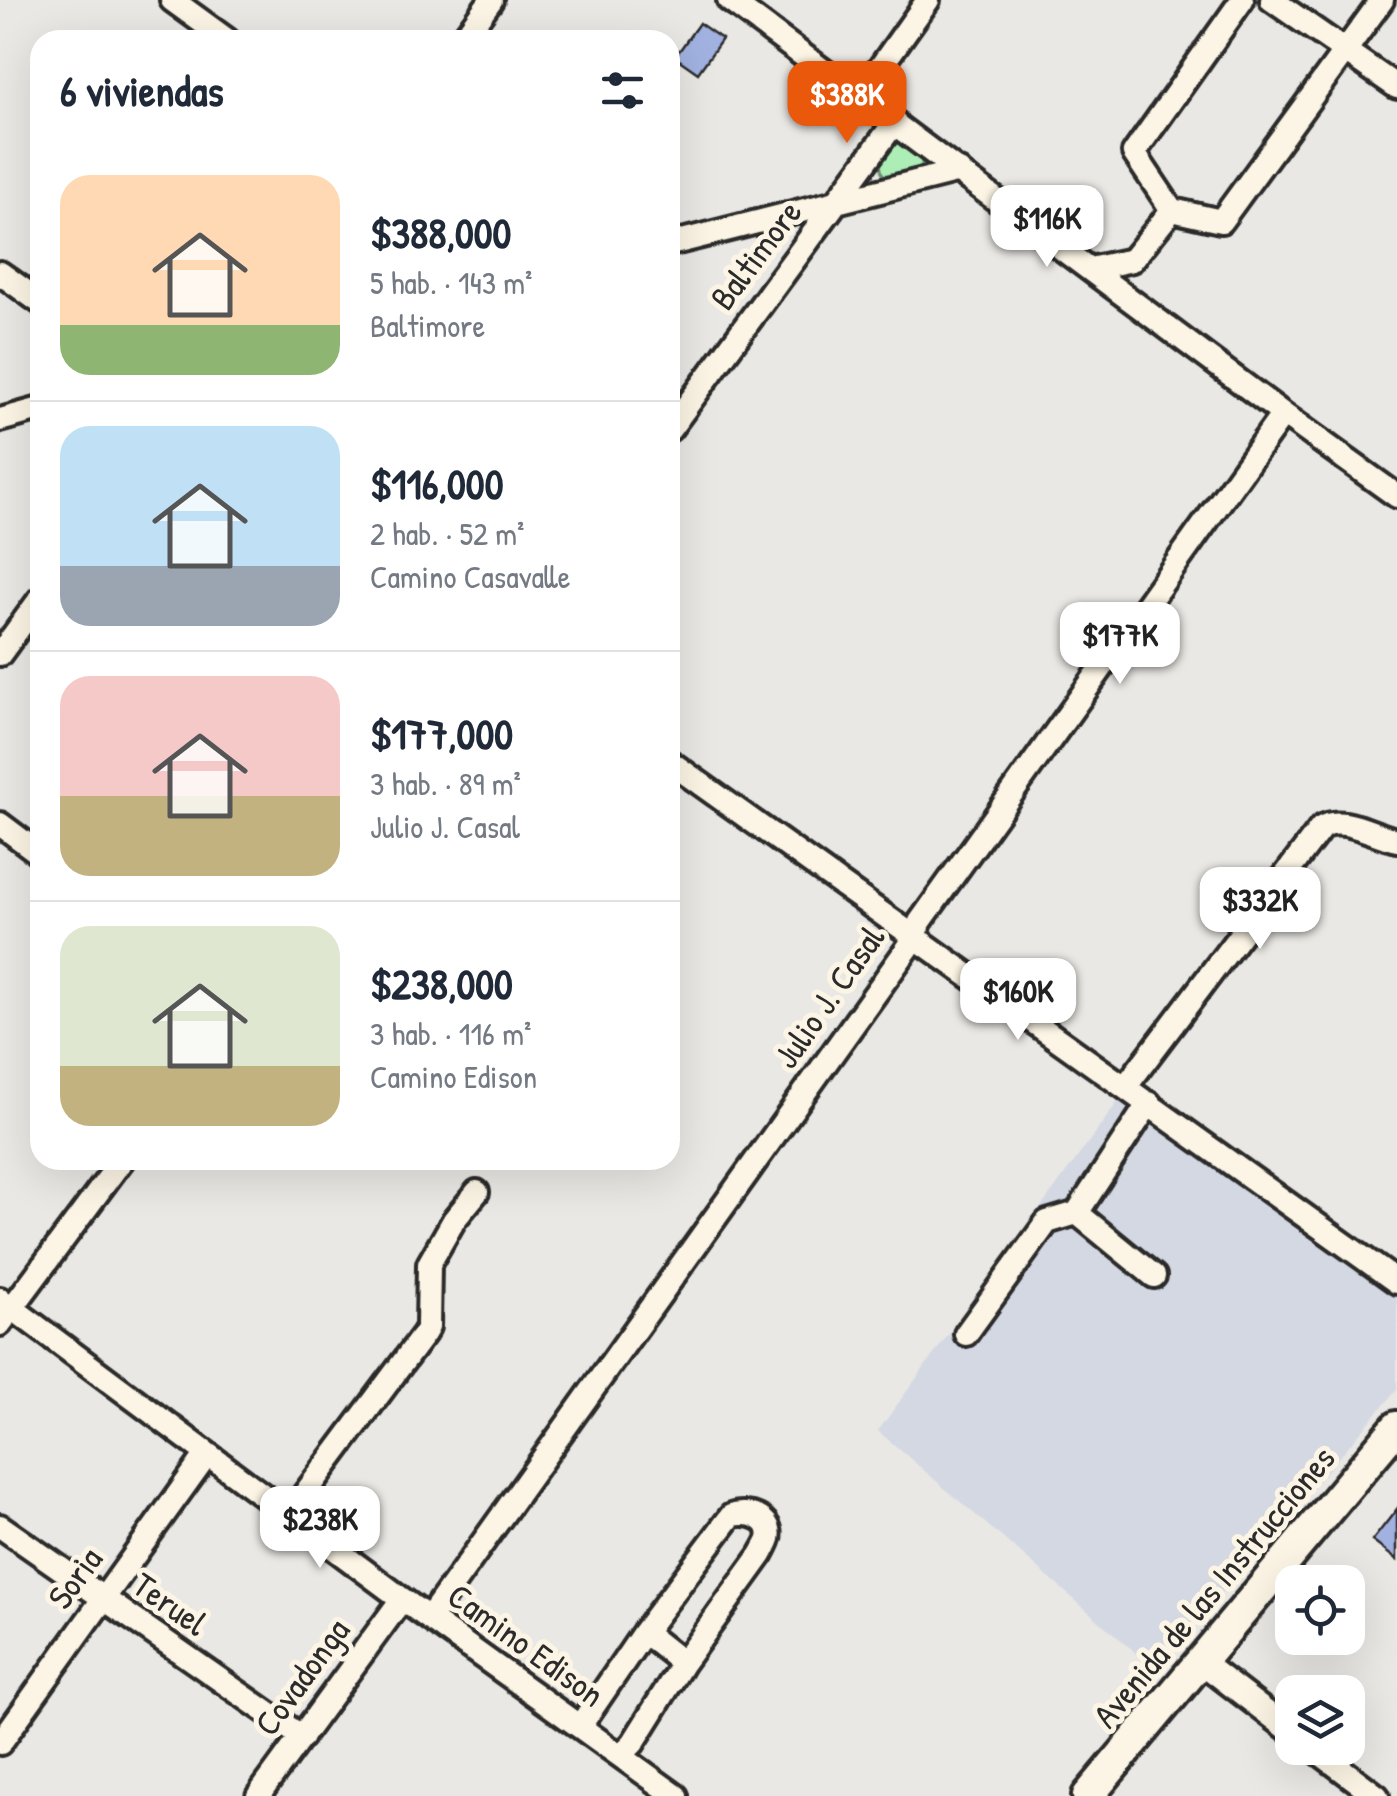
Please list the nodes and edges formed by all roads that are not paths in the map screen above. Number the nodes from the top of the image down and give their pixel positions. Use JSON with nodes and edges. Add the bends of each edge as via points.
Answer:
{"nodes":[{"id":1,"x":172,"y":0,"type":"edge"},
{"id":2,"x":491,"y":0,"type":"edge"},
{"id":3,"x":729,"y":0,"type":"edge"},
{"id":4,"x":928,"y":0,"type":"edge"},
{"id":5,"x":1242,"y":0,"type":"edge"},
{"id":6,"x":1272,"y":0,"type":"edge"},
{"id":7,"x":1382,"y":0,"type":"edge"},
{"id":8,"x":213,"y":30,"type":"edge"},
{"id":9,"x":469,"y":30,"type":"edge"},
{"id":10,"x":1346,"y":51,"type":"junction"},
{"id":11,"x":1397,"y":87,"type":"edge"},
{"id":12,"x":860,"y":96,"type":"junction"},
{"id":13,"x":895,"y":122,"type":"junction"},
{"id":14,"x":959,"y":170,"type":"junction"},
{"id":15,"x":841,"y":200,"type":"junction"},
{"id":16,"x":1172,"y":210,"type":"junction"},
{"id":17,"x":680,"y":241,"type":"edge"},
{"id":18,"x":1132,"y":260,"type":"junction"},
{"id":19,"x":1090,"y":269,"type":"junction"},
{"id":20,"x":0,"y":273,"type":"edge"},
{"id":21,"x":30,"y":295,"type":"edge"},
{"id":22,"x":1134,"y":302,"type":"junction"},
{"id":23,"x":30,"y":412,"type":"edge"},
{"id":24,"x":1283,"y":414,"type":"junction"},
{"id":25,"x":680,"y":415,"type":"edge"},
{"id":26,"x":0,"y":420,"type":"edge"},
{"id":27,"x":1397,"y":496,"type":"edge"},
{"id":28,"x":30,"y":613,"type":"edge"},
{"id":29,"x":0,"y":654,"type":"edge"},
{"id":30,"x":680,"y":769,"type":"edge"},
{"id":31,"x":0,"y":824,"type":"edge"},
{"id":32,"x":1397,"y":840,"type":"edge"},
{"id":33,"x":30,"y":846,"type":"edge"},
{"id":34,"x":915,"y":938,"type":"junction"},
{"id":35,"x":1126,"y":1086,"type":"junction"},
{"id":36,"x":1149,"y":1103,"type":"junction"},
{"id":37,"x":114,"y":1170,"type":"edge"},
{"id":38,"x":476,"y":1192,"type":"dead end"},
{"id":39,"x":1077,"y":1213,"type":"junction"},
{"id":40,"x":1154,"y":1276,"type":"dead end"},
{"id":41,"x":1397,"y":1282,"type":"edge"},
{"id":42,"x":4,"y":1310,"type":"edge"},
{"id":43,"x":966,"y":1334,"type":"dead end"},
{"id":44,"x":1397,"y":1426,"type":"edge"},
{"id":45,"x":207,"y":1454,"type":"junction"},
{"id":46,"x":289,"y":1515,"type":"junction"},
{"id":47,"x":0,"y":1526,"type":"edge"},
{"id":48,"x":103,"y":1600,"type":"junction"},
{"id":49,"x":402,"y":1600,"type":"junction"},
{"id":50,"x":429,"y":1618,"type":"junction"},
{"id":51,"x":644,"y":1632,"type":"junction"},
{"id":52,"x":682,"y":1662,"type":"junction"},
{"id":53,"x":1201,"y":1662,"type":"junction"},
{"id":54,"x":1275,"y":1719,"type":"edge"},
{"id":55,"x":580,"y":1726,"type":"junction"},
{"id":56,"x":302,"y":1737,"type":"junction"},
{"id":57,"x":0,"y":1742,"type":"edge"},
{"id":58,"x":620,"y":1755,"type":"junction"},
{"id":59,"x":1336,"y":1765,"type":"edge"},
{"id":60,"x":645,"y":1787,"type":"edge"},
{"id":61,"x":258,"y":1796,"type":"edge"},
{"id":62,"x":676,"y":1796,"type":"edge"},
{"id":63,"x":1088,"y":1796,"type":"edge"},
{"id":64,"x":1377,"y":1796,"type":"edge"}],
"edges":[{"from":1,"to":8,"type":"street"},
{"from":2,"to":9,"type":"street"},
{"from":3,"to":12,"type":"street"},
{"from":4,"to":12,"type":"street"},
{"from":5,"to":16,"type":"street","via":[[1134,152]]},
{"from":6,"to":10,"type":"street"},
{"from":7,"to":10,"type":"street"},
{"from":10,"to":11,"type":"street"},
{"from":10,"to":16,"type":"street","via":[[1221,221]]},
{"from":12,"to":13,"type":"street"},
{"from":13,"to":14,"type":"street"},
{"from":13,"to":15,"type":"street","name":"Baltimore"},
{"from":14,"to":15,"type":"street"},
{"from":14,"to":19,"type":"street"},
{"from":15,"to":17,"type":"street"},
{"from":15,"to":25,"type":"street","name":"Baltimore"},
{"from":16,"to":18,"type":"street"},
{"from":18,"to":19,"type":"street"},
{"from":18,"to":22,"type":"street"},
{"from":19,"to":22,"type":"street"},
{"from":20,"to":21,"type":"street"},
{"from":22,"to":24,"type":"street"},
{"from":23,"to":26,"type":"street"},
{"from":24,"to":27,"type":"street"},
{"from":24,"to":34,"type":"street","name":"Julio J. Casal","via":[[920,922]]},
{"from":28,"to":29,"type":"street"},
{"from":30,"to":34,"type":"street"},
{"from":31,"to":33,"type":"street"},
{"from":32,"to":35,"type":"street","via":[[1344,824],[1322,828]]},
{"from":34,"to":35,"type":"street"},
{"from":34,"to":50,"type":"street","name":"Julio J. Casal"},
{"from":35,"to":36,"type":"street"},
{"from":36,"to":39,"type":"street"},
{"from":36,"to":41,"type":"street"},
{"from":37,"to":42,"type":"street"},
{"from":38,"to":46,"type":"street","via":[[429,1264],[424,1334]]},
{"from":39,"to":40,"type":"street"},
{"from":39,"to":43,"type":"street","via":[[1048,1222]]},
{"from":42,"to":45,"type":"street","name":"Camino Edison"},
{"from":44,"to":53,"type":"main road","name":"Avenida de las Instrucciones"},
{"from":45,"to":46,"type":"street","name":"Camino Edison"},
{"from":45,"to":48,"type":"street","name":"Soria"},
{"from":46,"to":49,"type":"street","name":"Camino Edison"},
{"from":47,"to":48,"type":"street","name":"Teruel"},
{"from":48,"to":56,"type":"street","name":"Teruel"},
{"from":48,"to":57,"type":"street","name":"Soria"},
{"from":49,"to":50,"type":"street","name":"Camino Edison"},
{"from":49,"to":56,"type":"street","name":"Covadonga"},
{"from":50,"to":55,"type":"street","name":"Camino Edison"},
{"from":51,"to":52,"type":"street"},
{"from":51,"to":52,"type":"street","via":[[731,1516],[757,1516],[770,1540]]},
{"from":51,"to":55,"type":"street"},
{"from":52,"to":58,"type":"street"},
{"from":53,"to":54,"type":"street"},
{"from":53,"to":63,"type":"main road","name":"Avenida de las Instrucciones"},
{"from":55,"to":58,"type":"street","name":"Camino Edison"},
{"from":56,"to":61,"type":"street","name":"Covadonga"},
{"from":58,"to":60,"type":"street","name":"Camino Edison"},
{"from":59,"to":64,"type":"street"},
{"from":60,"to":62,"type":"street","name":"Camino Edison"}]}
